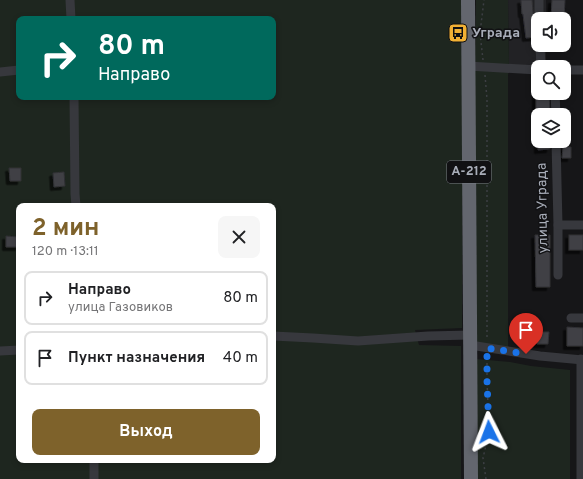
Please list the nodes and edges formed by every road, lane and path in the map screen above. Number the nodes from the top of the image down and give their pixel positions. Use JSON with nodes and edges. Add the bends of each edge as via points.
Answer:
{"nodes":[{"id":1,"x":70,"y":0,"type":"edge"},
{"id":2,"x":468,"y":0,"type":"edge"},
{"id":3,"x":484,"y":0,"type":"edge"},
{"id":4,"x":539,"y":0,"type":"edge"},
{"id":5,"x":540,"y":12,"type":"edge"},
{"id":6,"x":71,"y":16,"type":"edge"},
{"id":7,"x":468,"y":66,"type":"junction"},
{"id":8,"x":484,"y":67,"type":"junction"},
{"id":9,"x":16,"y":70,"type":"edge"},
{"id":10,"x":531,"y":70,"type":"edge"},
{"id":11,"x":571,"y":70,"type":"edge"},
{"id":12,"x":583,"y":70,"type":"edge"},
{"id":13,"x":0,"y":72,"type":"edge"},
{"id":14,"x":74,"y":100,"type":"edge"},
{"id":15,"x":556,"y":148,"type":"edge"},
{"id":16,"x":76,"y":203,"type":"edge"},
{"id":17,"x":558,"y":225,"type":"junction"},
{"id":18,"x":583,"y":225,"type":"edge"},
{"id":19,"x":558,"y":275,"type":"dead end"},
{"id":20,"x":571,"y":318,"type":"dead end"},
{"id":21,"x":583,"y":318,"type":"edge"},
{"id":22,"x":276,"y":336,"type":"edge"},
{"id":23,"x":470,"y":340,"type":"junction"},
{"id":24,"x":487,"y":348,"type":"junction"},
{"id":25,"x":16,"y":350,"type":"edge"},
{"id":26,"x":0,"y":351,"type":"edge"},
{"id":27,"x":582,"y":360,"type":"edge"},
{"id":28,"x":94,"y":463,"type":"edge"},
{"id":29,"x":94,"y":479,"type":"edge"},
{"id":30,"x":471,"y":479,"type":"edge"},
{"id":31,"x":486,"y":479,"type":"edge"},
{"id":32,"x":581,"y":479,"type":"edge"}],
"edges":[{"from":1,"to":6,"type":"street"},
{"from":2,"to":7,"type":"highway","number":"А-212"},
{"from":3,"to":8,"type":"path","via":[[480,33]]},
{"from":4,"to":5,"type":"street"},
{"from":7,"to":8,"type":"street"},
{"from":7,"to":23,"type":"highway","number":"А-212"},
{"from":8,"to":10,"type":"street"},
{"from":8,"to":24,"type":"path","via":[[488,99]]},
{"from":9,"to":13,"type":"street"},
{"from":11,"to":12,"type":"street"},
{"from":14,"to":16,"type":"street"},
{"from":15,"to":17,"type":"street","name":"улица Уграда"},
{"from":17,"to":18,"type":"street"},
{"from":17,"to":19,"type":"street","name":"улица Уграда"},
{"from":20,"to":21,"type":"street"},
{"from":22,"to":23,"type":"street","via":[[358,341],[428,336]]},
{"from":23,"to":24,"type":"street"},
{"from":23,"to":30,"type":"highway","number":"А-212"},
{"from":24,"to":27,"type":"street"},
{"from":24,"to":31,"type":"path","via":[[489,432],[483,458]]},
{"from":25,"to":26,"type":"street"},
{"from":27,"to":32,"type":"street"},
{"from":28,"to":29,"type":"street"}]}
